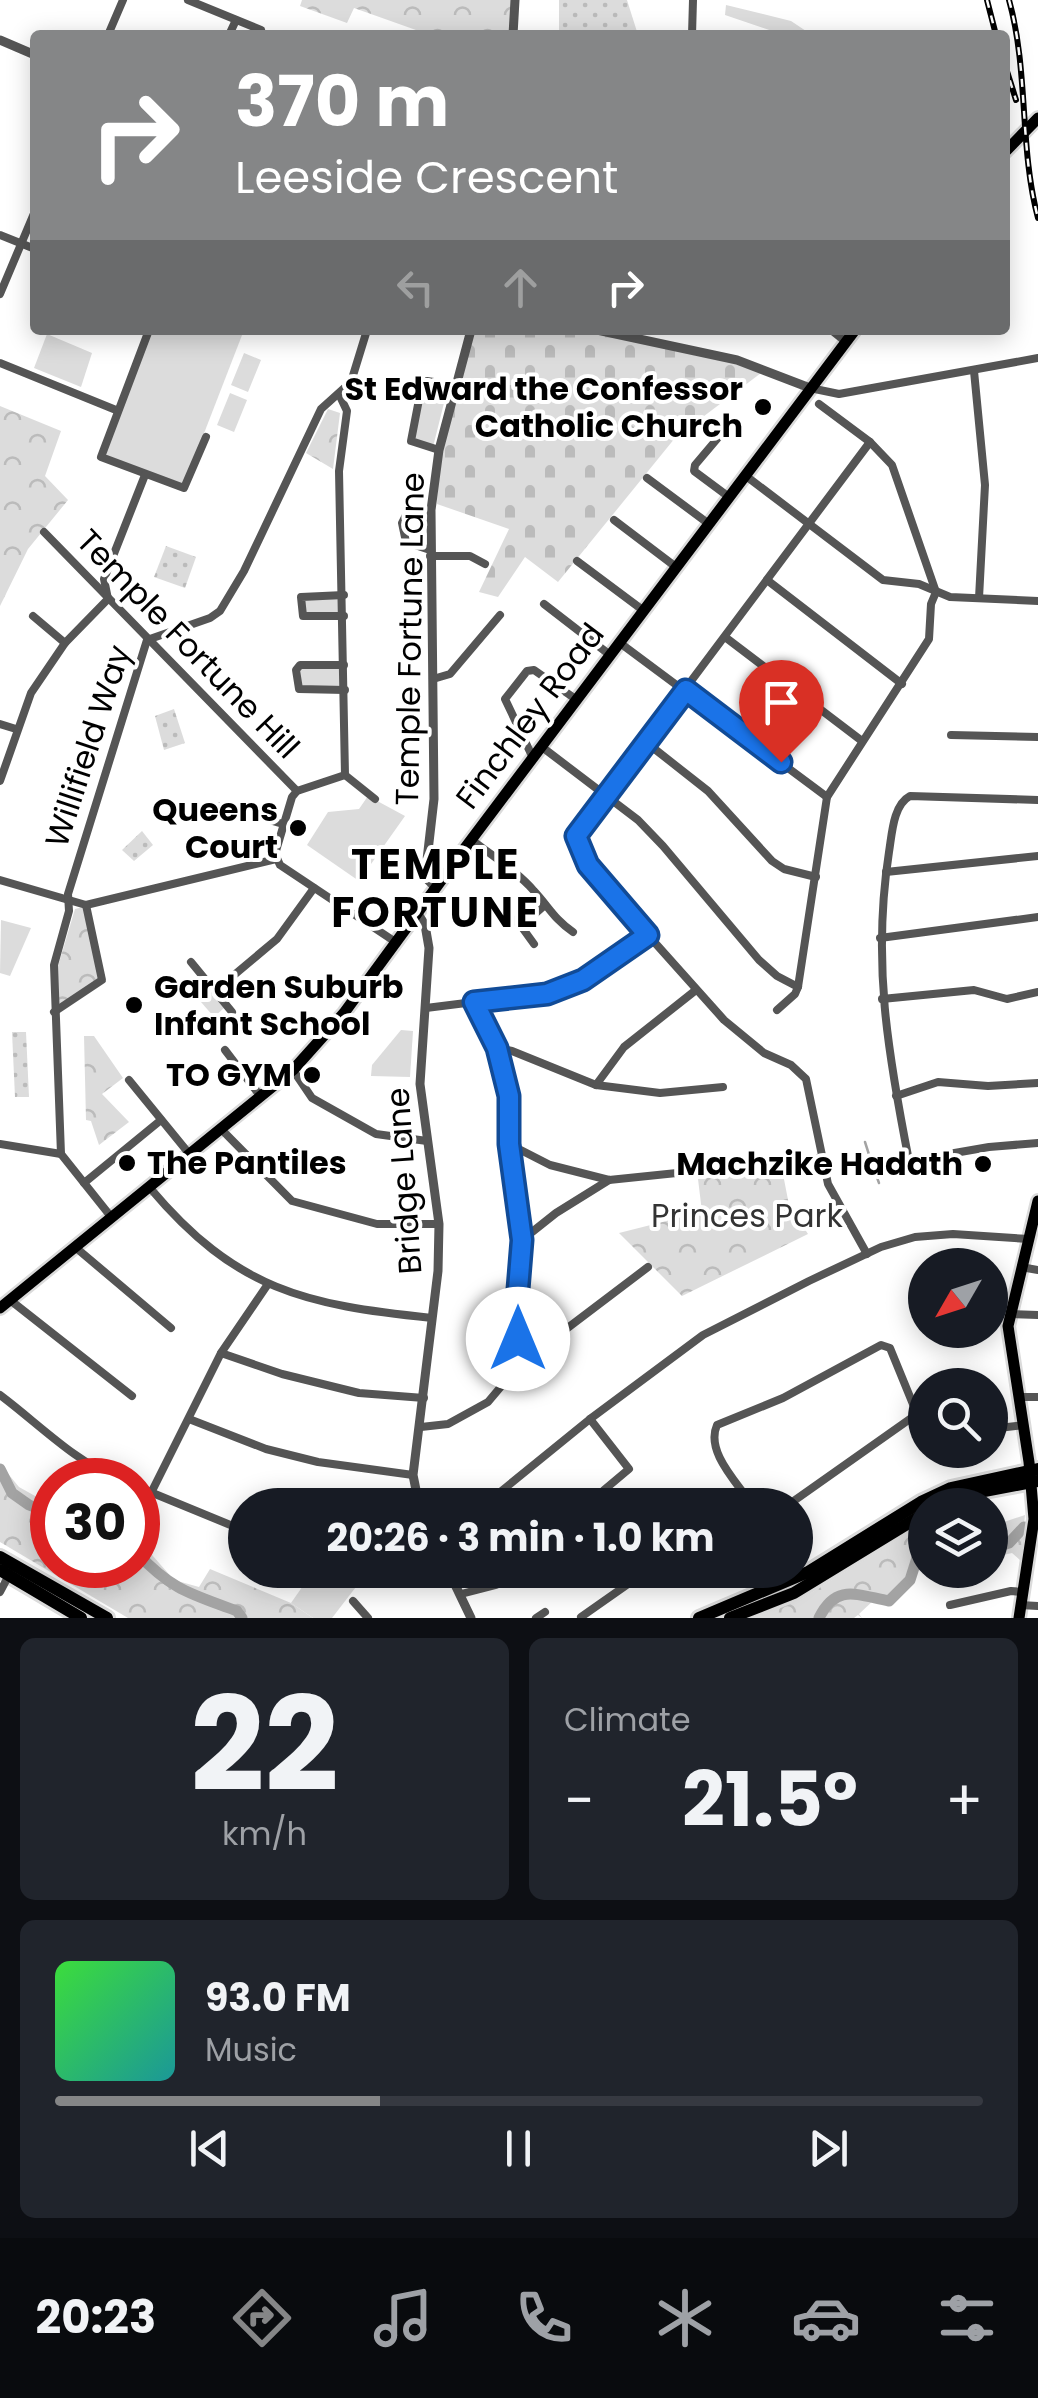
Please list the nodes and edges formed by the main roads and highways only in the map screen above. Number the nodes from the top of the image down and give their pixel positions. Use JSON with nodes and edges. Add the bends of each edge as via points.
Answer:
{"nodes":[{"id":1,"x":1038,"y":118,"type":"edge"},
{"id":2,"x":1010,"y":147,"type":"edge"},
{"id":3,"x":851,"y":335,"type":"edge"},
{"id":4,"x":1038,"y":1201,"type":"edge"},
{"id":5,"x":5,"y":1304,"type":"edge"},
{"id":6,"x":1035,"y":1476,"type":"edge"},
{"id":7,"x":993,"y":1488,"type":"edge"},
{"id":8,"x":908,"y":1523,"type":"edge"},
{"id":9,"x":0,"y":1557,"type":"edge"},
{"id":10,"x":4,"y":1572,"type":"edge"},
{"id":11,"x":1021,"y":1605,"type":"edge"},
{"id":12,"x":81,"y":1618,"type":"edge"},
{"id":13,"x":105,"y":1618,"type":"edge"},
{"id":14,"x":699,"y":1618,"type":"edge"},
{"id":15,"x":730,"y":1618,"type":"edge"}],
"edges":[{"from":1,"to":2,"type":"main road"},
{"from":3,"to":5,"type":"main road","name":"Finchley Road","via":[[344,1013],[294,1070]]},
{"from":4,"to":6,"type":"main road","via":[[1008,1342]]},
{"from":6,"to":7,"type":"highway"},
{"from":6,"to":11,"type":"main road"},
{"from":6,"to":14,"type":"highway","via":[[952,1488],[808,1572]]},
{"from":8,"to":15,"type":"highway","via":[[810,1584]]},
{"from":9,"to":13,"type":"highway"},
{"from":10,"to":12,"type":"highway"}]}
